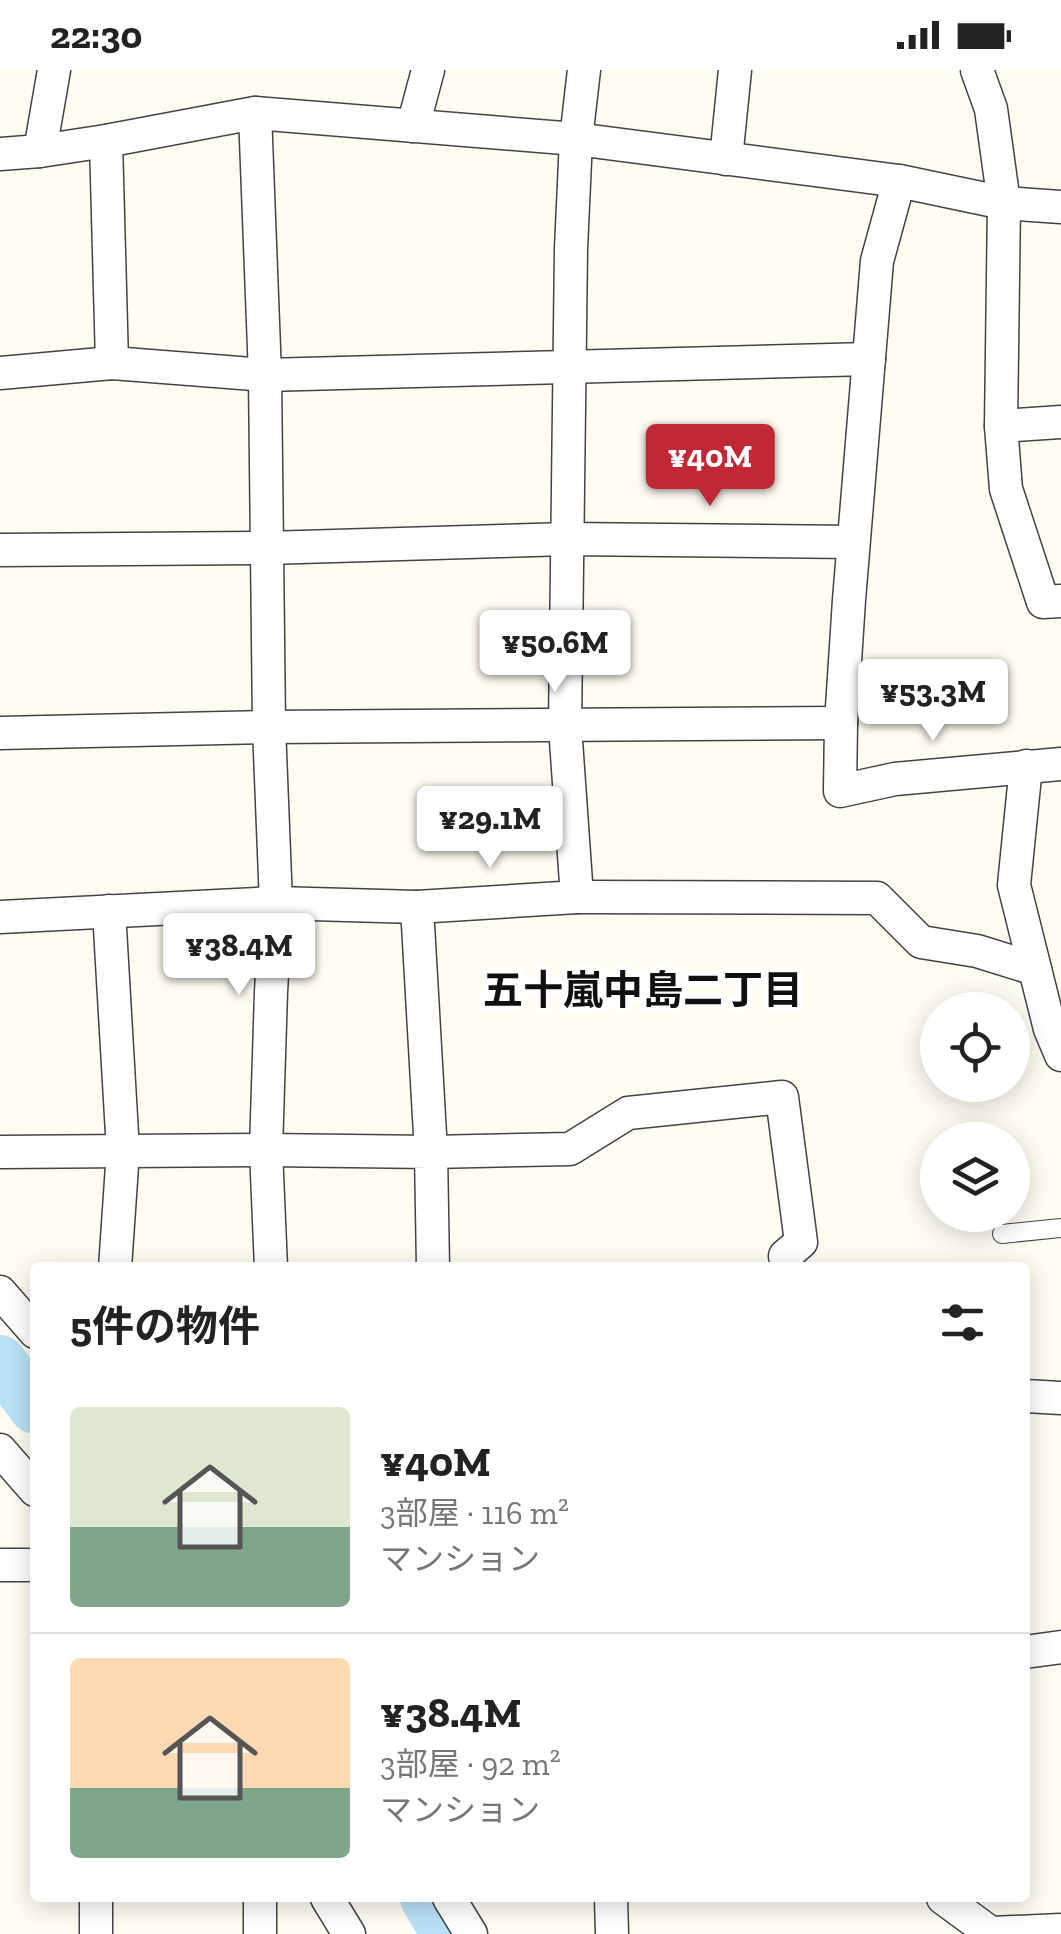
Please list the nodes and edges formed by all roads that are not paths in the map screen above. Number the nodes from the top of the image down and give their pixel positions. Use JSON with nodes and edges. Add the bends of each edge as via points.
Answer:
{"nodes":[{"id":1,"x":54,"y":70,"type":"edge"},
{"id":2,"x":428,"y":70,"type":"edge"},
{"id":3,"x":584,"y":70,"type":"edge"},
{"id":4,"x":736,"y":70,"type":"edge"},
{"id":5,"x":977,"y":70,"type":"edge"},
{"id":6,"x":255,"y":113,"type":"junction"},
{"id":7,"x":414,"y":126,"type":"junction"},
{"id":8,"x":576,"y":139,"type":"junction"},
{"id":9,"x":106,"y":141,"type":"junction"},
{"id":10,"x":40,"y":151,"type":"junction"},
{"id":11,"x":0,"y":154,"type":"edge"},
{"id":12,"x":726,"y":159,"type":"junction"},
{"id":13,"x":899,"y":182,"type":"junction"},
{"id":14,"x":1004,"y":203,"type":"junction"},
{"id":15,"x":1061,"y":207,"type":"edge"},
{"id":16,"x":868,"y":359,"type":"junction"},
{"id":17,"x":112,"y":363,"type":"junction"},
{"id":18,"x":570,"y":366,"type":"junction"},
{"id":19,"x":0,"y":373,"type":"edge"},
{"id":20,"x":265,"y":374,"type":"junction"},
{"id":21,"x":1061,"y":422,"type":"edge"},
{"id":22,"x":1002,"y":426,"type":"junction"},
{"id":23,"x":567,"y":540,"type":"junction"},
{"id":24,"x":853,"y":542,"type":"junction"},
{"id":25,"x":267,"y":548,"type":"junction"},
{"id":26,"x":0,"y":550,"type":"edge"},
{"id":27,"x":1061,"y":600,"type":"edge"},
{"id":28,"x":841,"y":722,"type":"junction"},
{"id":29,"x":565,"y":726,"type":"junction"},
{"id":30,"x":269,"y":727,"type":"junction"},
{"id":31,"x":0,"y":733,"type":"edge"},
{"id":32,"x":1061,"y":764,"type":"edge"},
{"id":33,"x":1026,"y":766,"type":"junction"},
{"id":34,"x":577,"y":896,"type":"junction"},
{"id":35,"x":276,"y":903,"type":"junction"},
{"id":36,"x":417,"y":907,"type":"junction"},
{"id":37,"x":108,"y":912,"type":"junction"},
{"id":38,"x":0,"y":917,"type":"edge"},
{"id":39,"x":1046,"y":984,"type":"edge"},
{"id":40,"x":1061,"y":1055,"type":"edge"},
{"id":41,"x":266,"y":1150,"type":"junction"},
{"id":42,"x":124,"y":1151,"type":"junction"},
{"id":43,"x":0,"y":1152,"type":"edge"},
{"id":44,"x":431,"y":1152,"type":"junction"},
{"id":45,"x":1061,"y":1228,"type":"edge"},
{"id":46,"x":1002,"y":1234,"type":"dead end"},
{"id":47,"x":785,"y":1256,"type":"dead end"},
{"id":48,"x":115,"y":1262,"type":"edge"},
{"id":49,"x":270,"y":1262,"type":"edge"},
{"id":50,"x":433,"y":1262,"type":"edge"},
{"id":51,"x":0,"y":1292,"type":"edge"},
{"id":52,"x":30,"y":1326,"type":"edge"},
{"id":53,"x":1030,"y":1396,"type":"edge"},
{"id":54,"x":1061,"y":1398,"type":"edge"},
{"id":55,"x":0,"y":1450,"type":"edge"},
{"id":56,"x":30,"y":1484,"type":"edge"},
{"id":57,"x":30,"y":1565,"type":"edge"},
{"id":58,"x":0,"y":1566,"type":"edge"},
{"id":59,"x":1060,"y":1644,"type":"edge"},
{"id":60,"x":1030,"y":1651,"type":"edge"},
{"id":61,"x":96,"y":1902,"type":"edge"},
{"id":62,"x":260,"y":1902,"type":"edge"},
{"id":63,"x":329,"y":1902,"type":"edge"},
{"id":64,"x":452,"y":1902,"type":"edge"},
{"id":65,"x":611,"y":1902,"type":"edge"},
{"id":66,"x":948,"y":1902,"type":"edge"},
{"id":67,"x":990,"y":1902,"type":"edge"},
{"id":68,"x":1061,"y":1930,"type":"edge"},
{"id":69,"x":96,"y":1934,"type":"edge"},
{"id":70,"x":260,"y":1934,"type":"edge"},
{"id":71,"x":349,"y":1934,"type":"edge"},
{"id":72,"x":471,"y":1934,"type":"edge"},
{"id":73,"x":612,"y":1934,"type":"edge"},
{"id":74,"x":991,"y":1934,"type":"edge"}],
"edges":[{"from":1,"to":10,"type":"street"},
{"from":2,"to":7,"type":"street"},
{"from":3,"to":8,"type":"street"},
{"from":4,"to":12,"type":"street"},
{"from":5,"to":14,"type":"street","via":[[991,109]]},
{"from":6,"to":7,"type":"street"},
{"from":6,"to":9,"type":"street"},
{"from":6,"to":20,"type":"street"},
{"from":7,"to":8,"type":"street"},
{"from":8,"to":12,"type":"street"},
{"from":8,"to":18,"type":"street"},
{"from":9,"to":10,"type":"street"},
{"from":9,"to":17,"type":"street"},
{"from":10,"to":11,"type":"street"},
{"from":12,"to":13,"type":"street"},
{"from":13,"to":14,"type":"street"},
{"from":13,"to":16,"type":"street","via":[[877,261]]},
{"from":14,"to":15,"type":"street"},
{"from":14,"to":22,"type":"street"},
{"from":16,"to":18,"type":"street"},
{"from":16,"to":24,"type":"street"},
{"from":17,"to":19,"type":"street"},
{"from":17,"to":20,"type":"street"},
{"from":18,"to":20,"type":"street"},
{"from":18,"to":23,"type":"street"},
{"from":20,"to":25,"type":"street"},
{"from":21,"to":22,"type":"street"},
{"from":22,"to":27,"type":"street","via":[[1006,489],[1037,583],[1044,602]]},
{"from":23,"to":24,"type":"street"},
{"from":23,"to":25,"type":"street"},
{"from":23,"to":29,"type":"street"},
{"from":24,"to":28,"type":"street"},
{"from":25,"to":26,"type":"street"},
{"from":25,"to":30,"type":"street"},
{"from":28,"to":29,"type":"street"},
{"from":28,"to":33,"type":"street","via":[[840,790]]},
{"from":29,"to":30,"type":"street"},
{"from":29,"to":34,"type":"street"},
{"from":30,"to":31,"type":"street"},
{"from":30,"to":35,"type":"street"},
{"from":32,"to":33,"type":"street"},
{"from":33,"to":39,"type":"street","via":[[1014,885]]},
{"from":34,"to":36,"type":"street"},
{"from":34,"to":39,"type":"street","via":[[878,898],[921,942],[978,950]]},
{"from":35,"to":36,"type":"street"},
{"from":35,"to":37,"type":"street"},
{"from":35,"to":41,"type":"street"},
{"from":36,"to":44,"type":"street"},
{"from":37,"to":38,"type":"street"},
{"from":37,"to":42,"type":"street"},
{"from":39,"to":40,"type":"street","via":[[1050,1028]]},
{"from":41,"to":42,"type":"street"},
{"from":41,"to":44,"type":"street"},
{"from":41,"to":49,"type":"street"},
{"from":42,"to":43,"type":"street"},
{"from":42,"to":48,"type":"street"},
{"from":44,"to":47,"type":"street","via":[[570,1149],[628,1113],[782,1097],[802,1242]]},
{"from":44,"to":50,"type":"street"},
{"from":45,"to":46,"type":"lane"},
{"from":51,"to":52,"type":"street"},
{"from":53,"to":54,"type":"street"},
{"from":55,"to":56,"type":"street"},
{"from":57,"to":58,"type":"street"},
{"from":59,"to":60,"type":"street"},
{"from":61,"to":69,"type":"street"},
{"from":62,"to":70,"type":"street"},
{"from":63,"to":71,"type":"street"},
{"from":64,"to":72,"type":"street"},
{"from":65,"to":73,"type":"street"},
{"from":66,"to":74,"type":"street"},
{"from":67,"to":74,"type":"street"},
{"from":68,"to":74,"type":"street"}]}
